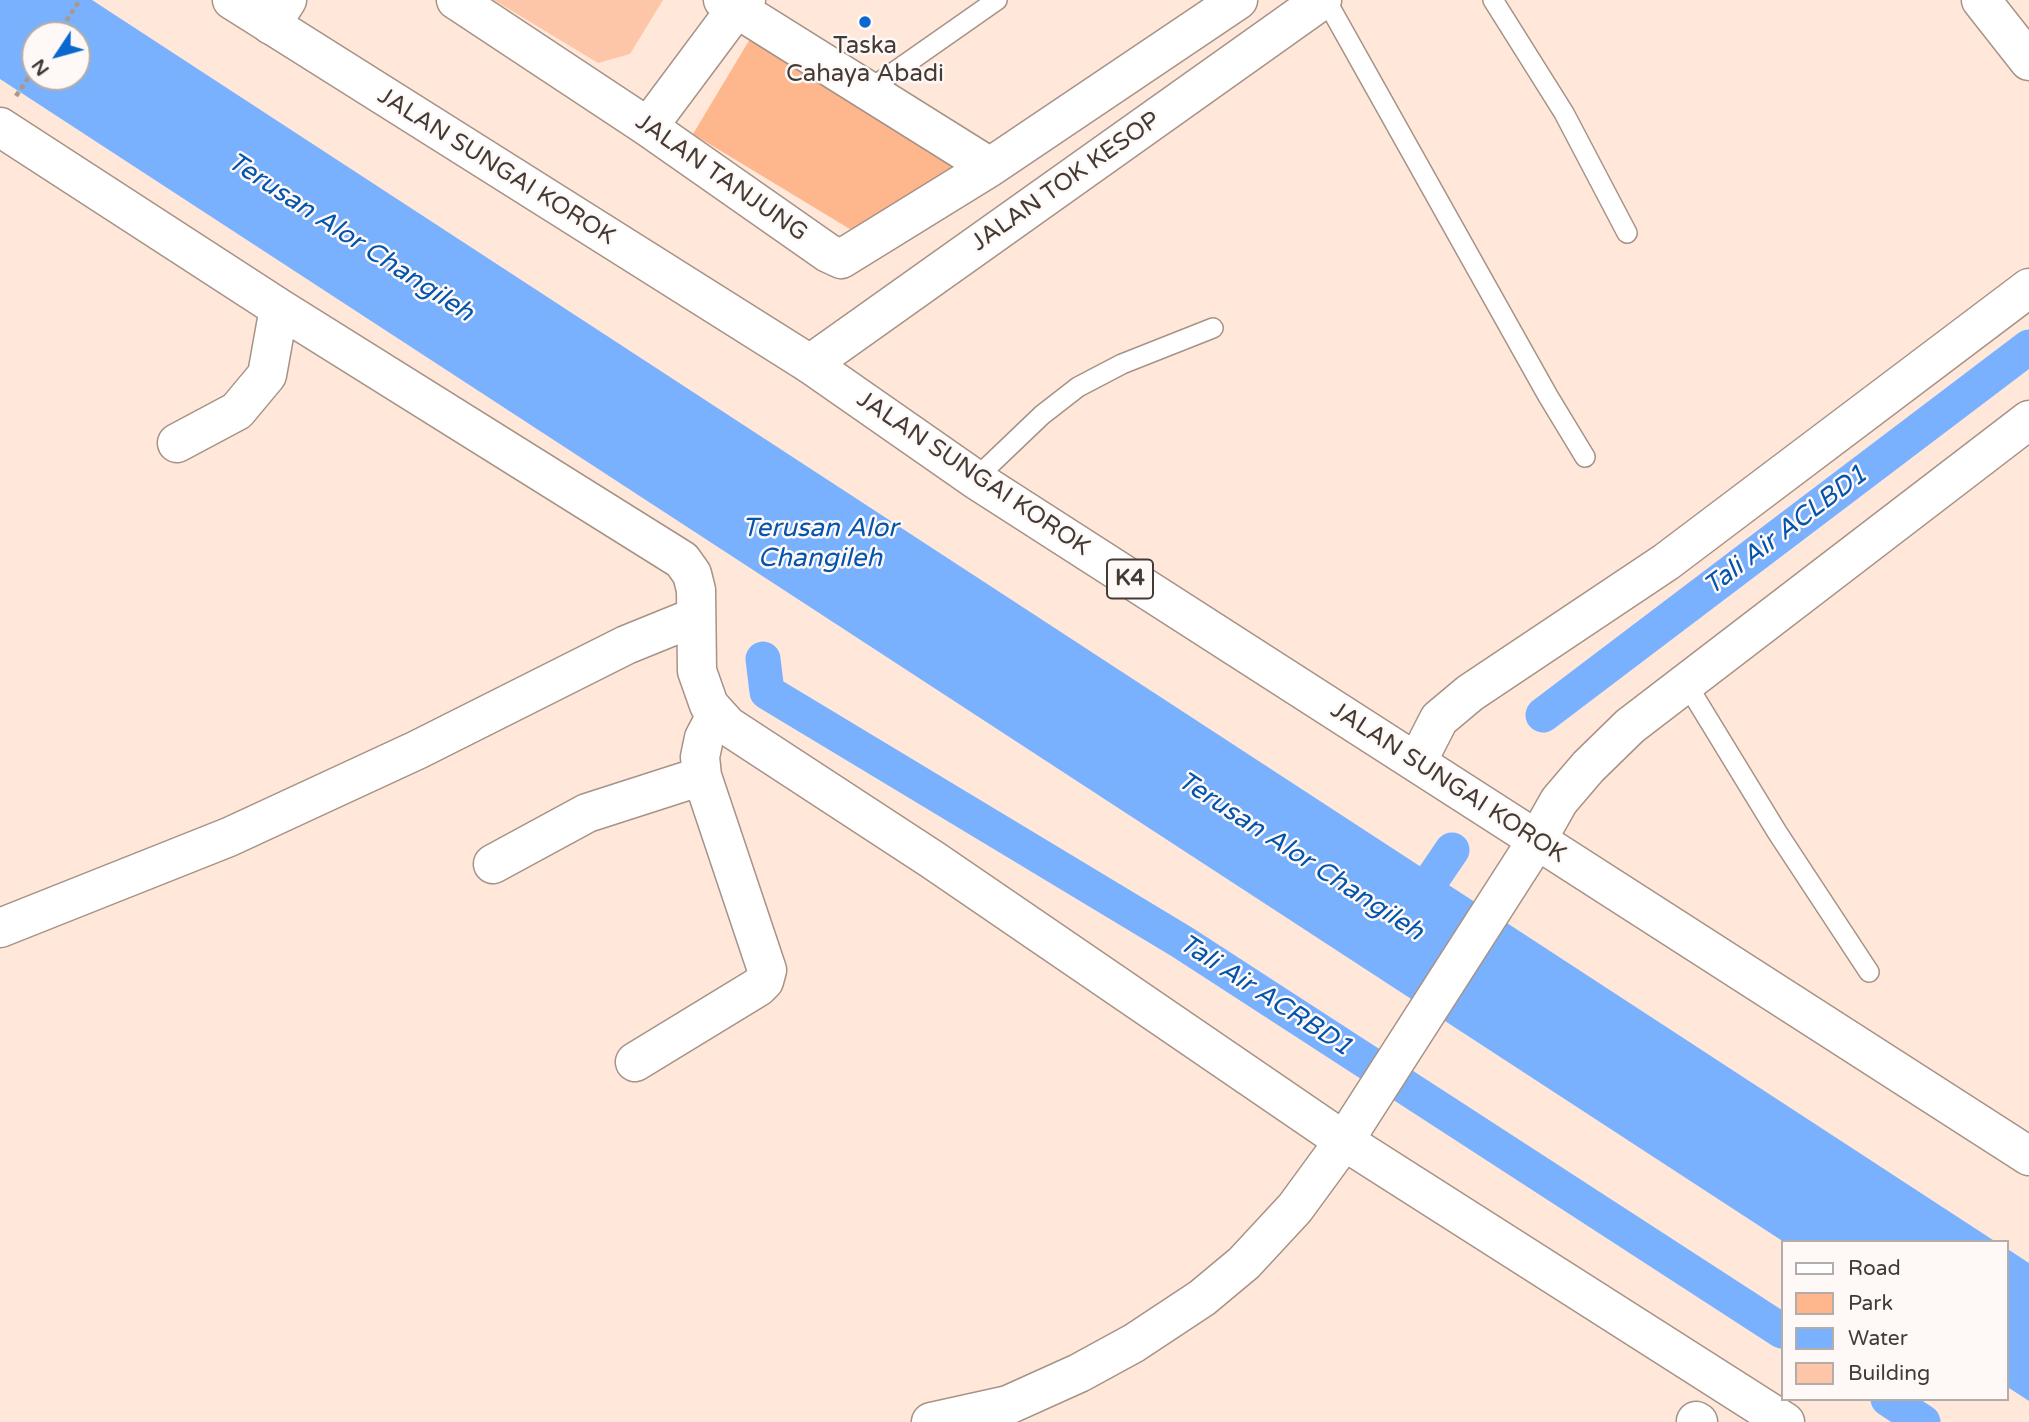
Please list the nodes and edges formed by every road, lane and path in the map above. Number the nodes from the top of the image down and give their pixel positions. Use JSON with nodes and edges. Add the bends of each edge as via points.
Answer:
{"nodes":[{"id":1,"x":80,"y":0,"type":"edge"},
{"id":2,"x":232,"y":0,"type":"edge"},
{"id":3,"x":456,"y":0,"type":"edge"},
{"id":4,"x":997,"y":0,"type":"edge"},
{"id":5,"x":1238,"y":0,"type":"edge"},
{"id":6,"x":1324,"y":0,"type":"edge"},
{"id":7,"x":1493,"y":0,"type":"edge"},
{"id":8,"x":1981,"y":0,"type":"edge"},
{"id":9,"x":735,"y":3,"type":"edge"},
{"id":10,"x":279,"y":13,"type":"edge"},
{"id":11,"x":66,"y":21,"type":"edge"},
{"id":12,"x":2029,"y":61,"type":"edge"},
{"id":13,"x":21,"y":91,"type":"edge"},
{"id":14,"x":866,"y":91,"type":"junction"},
{"id":15,"x":8,"y":113,"type":"edge"},
{"id":16,"x":648,"y":127,"type":"junction"},
{"id":17,"x":990,"y":167,"type":"junction"},
{"id":18,"x":1627,"y":233,"type":"dead end"},
{"id":19,"x":2029,"y":288,"type":"edge"},
{"id":20,"x":279,"y":308,"type":"junction"},
{"id":21,"x":1213,"y":328,"type":"dead end"},
{"id":22,"x":810,"y":364,"type":"junction"},
{"id":23,"x":2029,"y":420,"type":"edge"},
{"id":24,"x":177,"y":443,"type":"dead end"},
{"id":25,"x":1585,"y":457,"type":"dead end"},
{"id":26,"x":975,"y":479,"type":"junction"},
{"id":27,"x":695,"y":617,"type":"junction"},
{"id":28,"x":1686,"y":683,"type":"junction"},
{"id":29,"x":716,"y":715,"type":"junction"},
{"id":30,"x":1417,"y":762,"type":"junction"},
{"id":31,"x":702,"y":776,"type":"junction"},
{"id":32,"x":1537,"y":840,"type":"junction"},
{"id":33,"x":493,"y":864,"type":"dead end"},
{"id":34,"x":0,"y":928,"type":"edge"},
{"id":35,"x":1869,"y":972,"type":"dead end"},
{"id":36,"x":635,"y":1062,"type":"dead end"},
{"id":37,"x":1354,"y":1126,"type":"junction"},
{"id":38,"x":2029,"y":1156,"type":"edge"},
{"id":39,"x":931,"y":1422,"type":"edge"},
{"id":40,"x":1785,"y":1422,"type":"edge"}],
"edges":[{"from":1,"to":11,"type":"path"},
{"from":2,"to":10,"type":"street","name":"JALAN SUNGAI KOROK","number":"K4"},
{"from":3,"to":16,"type":"street","name":"JALAN TANJUNG"},
{"from":4,"to":14,"type":"lane"},
{"from":5,"to":17,"type":"street"},
{"from":6,"to":22,"type":"street","name":"JALAN TOK KESOP"},
{"from":6,"to":25,"type":"lane"},
{"from":7,"to":18,"type":"lane","via":[[1564,113]]},
{"from":8,"to":12,"type":"street"},
{"from":9,"to":14,"type":"street"},
{"from":9,"to":16,"type":"street"},
{"from":10,"to":22,"type":"street","name":"JALAN SUNGAI KOROK","number":"K4"},
{"from":13,"to":15,"type":"path"},
{"from":14,"to":17,"type":"street"},
{"from":15,"to":20,"type":"street"},
{"from":16,"to":17,"type":"street","name":"JALAN TANJUNG","via":[[841,259]]},
{"from":19,"to":30,"type":"street","via":[[1666,562],[1470,693],[1440,719]]},
{"from":20,"to":24,"type":"street","via":[[267,375],[237,411]]},
{"from":20,"to":27,"type":"street","via":[[682,561],[696,590]]},
{"from":21,"to":26,"type":"lane","via":[[1146,353],[1078,387]]},
{"from":22,"to":26,"type":"street","name":"JALAN SUNGAI KOROK","number":"K4"},
{"from":23,"to":28,"type":"street"},
{"from":26,"to":30,"type":"street","name":"JALAN SUNGAI KOROK","number":"K4"},
{"from":27,"to":29,"type":"street","via":[[697,671]]},
{"from":27,"to":34,"type":"street","via":[[626,645],[417,750],[229,837]]},
{"from":28,"to":32,"type":"street","via":[[1630,726],[1588,767],[1559,801]]},
{"from":28,"to":35,"type":"lane"},
{"from":29,"to":31,"type":"street","via":[[704,738]]},
{"from":29,"to":37,"type":"street","via":[[933,860]]},
{"from":30,"to":32,"type":"street","name":"JALAN SUNGAI KOROK","number":"K4"},
{"from":31,"to":33,"type":"street","via":[[587,813]]},
{"from":31,"to":36,"type":"street","via":[[767,970],[758,987]]},
{"from":32,"to":37,"type":"street"},
{"from":32,"to":38,"type":"street","name":"JALAN SUNGAI KOROK","number":"K4"},
{"from":37,"to":39,"type":"street","via":[[1295,1208],[1244,1263],[1202,1298],[1079,1373],[1008,1405]]},
{"from":37,"to":40,"type":"street"}]}
